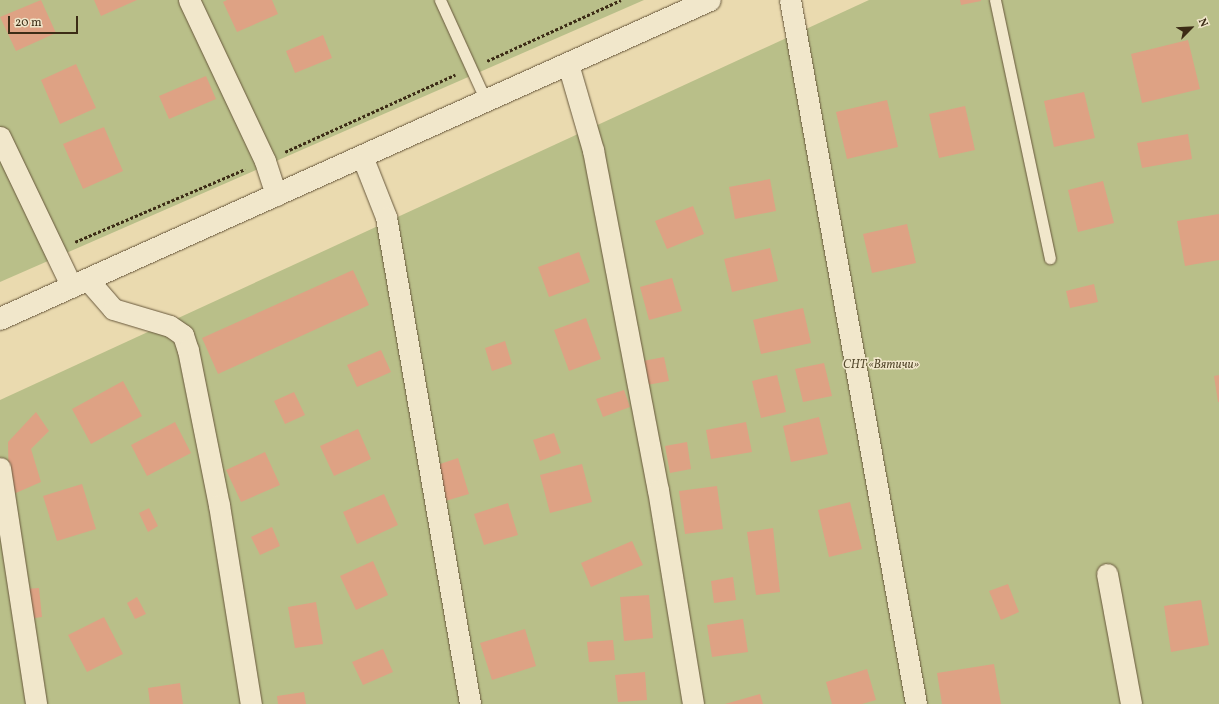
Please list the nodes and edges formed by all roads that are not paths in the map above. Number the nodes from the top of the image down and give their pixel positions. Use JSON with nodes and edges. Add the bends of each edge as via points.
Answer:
{"nodes":[{"id":1,"x":189,"y":0,"type":"edge"},
{"id":2,"x":440,"y":0,"type":"edge"},
{"id":3,"x":710,"y":0,"type":"edge"},
{"id":4,"x":790,"y":0,"type":"edge"},
{"id":5,"x":995,"y":0,"type":"edge"},
{"id":6,"x":686,"y":5,"type":"edge"},
{"id":7,"x":568,"y":64,"type":"junction"},
{"id":8,"x":486,"y":101,"type":"junction"},
{"id":9,"x":0,"y":137,"type":"edge"},
{"id":10,"x":362,"y":156,"type":"junction"},
{"id":11,"x":276,"y":195,"type":"junction"},
{"id":12,"x":1050,"y":258,"type":"dead end"},
{"id":13,"x":80,"y":283,"type":"junction"},
{"id":14,"x":0,"y":319,"type":"edge"},
{"id":15,"x":0,"y":468,"type":"edge"},
{"id":16,"x":1107,"y":574,"type":"dead end"},
{"id":17,"x":36,"y":704,"type":"edge"},
{"id":18,"x":252,"y":704,"type":"edge"},
{"id":19,"x":470,"y":704,"type":"edge"},
{"id":20,"x":693,"y":704,"type":"edge"},
{"id":21,"x":916,"y":704,"type":"edge"},
{"id":22,"x":1131,"y":704,"type":"edge"}],
"edges":[{"from":1,"to":11,"type":"street","via":[[265,161]]},
{"from":2,"to":8,"type":"lane"},
{"from":3,"to":6,"type":"main road"},
{"from":4,"to":21,"type":"street"},
{"from":5,"to":12,"type":"lane"},
{"from":6,"to":7,"type":"main road"},
{"from":7,"to":8,"type":"main road"},
{"from":7,"to":20,"type":"street","via":[[593,150],[658,490]]},
{"from":8,"to":10,"type":"main road"},
{"from":9,"to":13,"type":"street"},
{"from":10,"to":11,"type":"main road"},
{"from":10,"to":19,"type":"street","via":[[386,217]]},
{"from":11,"to":13,"type":"main road"},
{"from":13,"to":14,"type":"main road"},
{"from":13,"to":18,"type":"street","via":[[113,309],[170,326],[183,335],[219,505]]},
{"from":15,"to":17,"type":"street"},
{"from":16,"to":22,"type":"street"}]}
